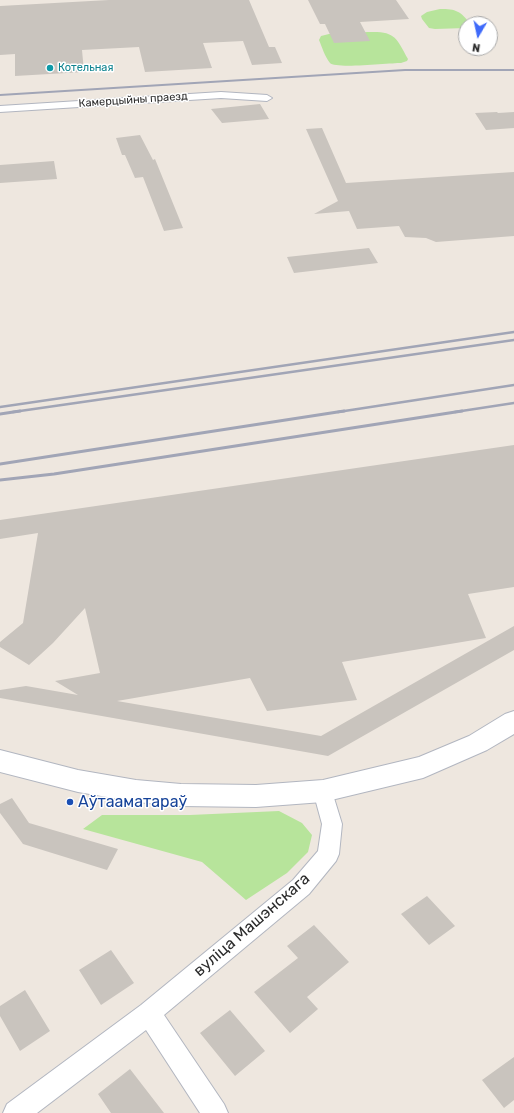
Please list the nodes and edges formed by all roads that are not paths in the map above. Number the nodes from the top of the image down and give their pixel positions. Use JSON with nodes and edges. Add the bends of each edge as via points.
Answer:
{"nodes":[{"id":1,"x":267,"y":98,"type":"dead end"},
{"id":2,"x":0,"y":109,"type":"edge"},
{"id":3,"x":514,"y":721,"type":"edge"},
{"id":4,"x":0,"y":761,"type":"edge"},
{"id":5,"x":323,"y":791,"type":"junction"},
{"id":6,"x":149,"y":1013,"type":"junction"},
{"id":7,"x":16,"y":1113,"type":"edge"},
{"id":8,"x":214,"y":1113,"type":"edge"}],
"edges":[{"from":1,"to":2,"type":"street","name":"Камерцыйны праезд","via":[[238,95]]},
{"from":3,"to":5,"type":"main road","via":[[478,743],[423,767]]},
{"from":4,"to":5,"type":"main road","via":[[104,787],[136,791],[181,795],[256,796]]},
{"from":5,"to":6,"type":"street","name":"вуліца Машэнскага","via":[[332,824],[328,854],[302,887]]},
{"from":6,"to":7,"type":"street","name":"вуліца Машэнскага"},
{"from":6,"to":8,"type":"street"}]}
